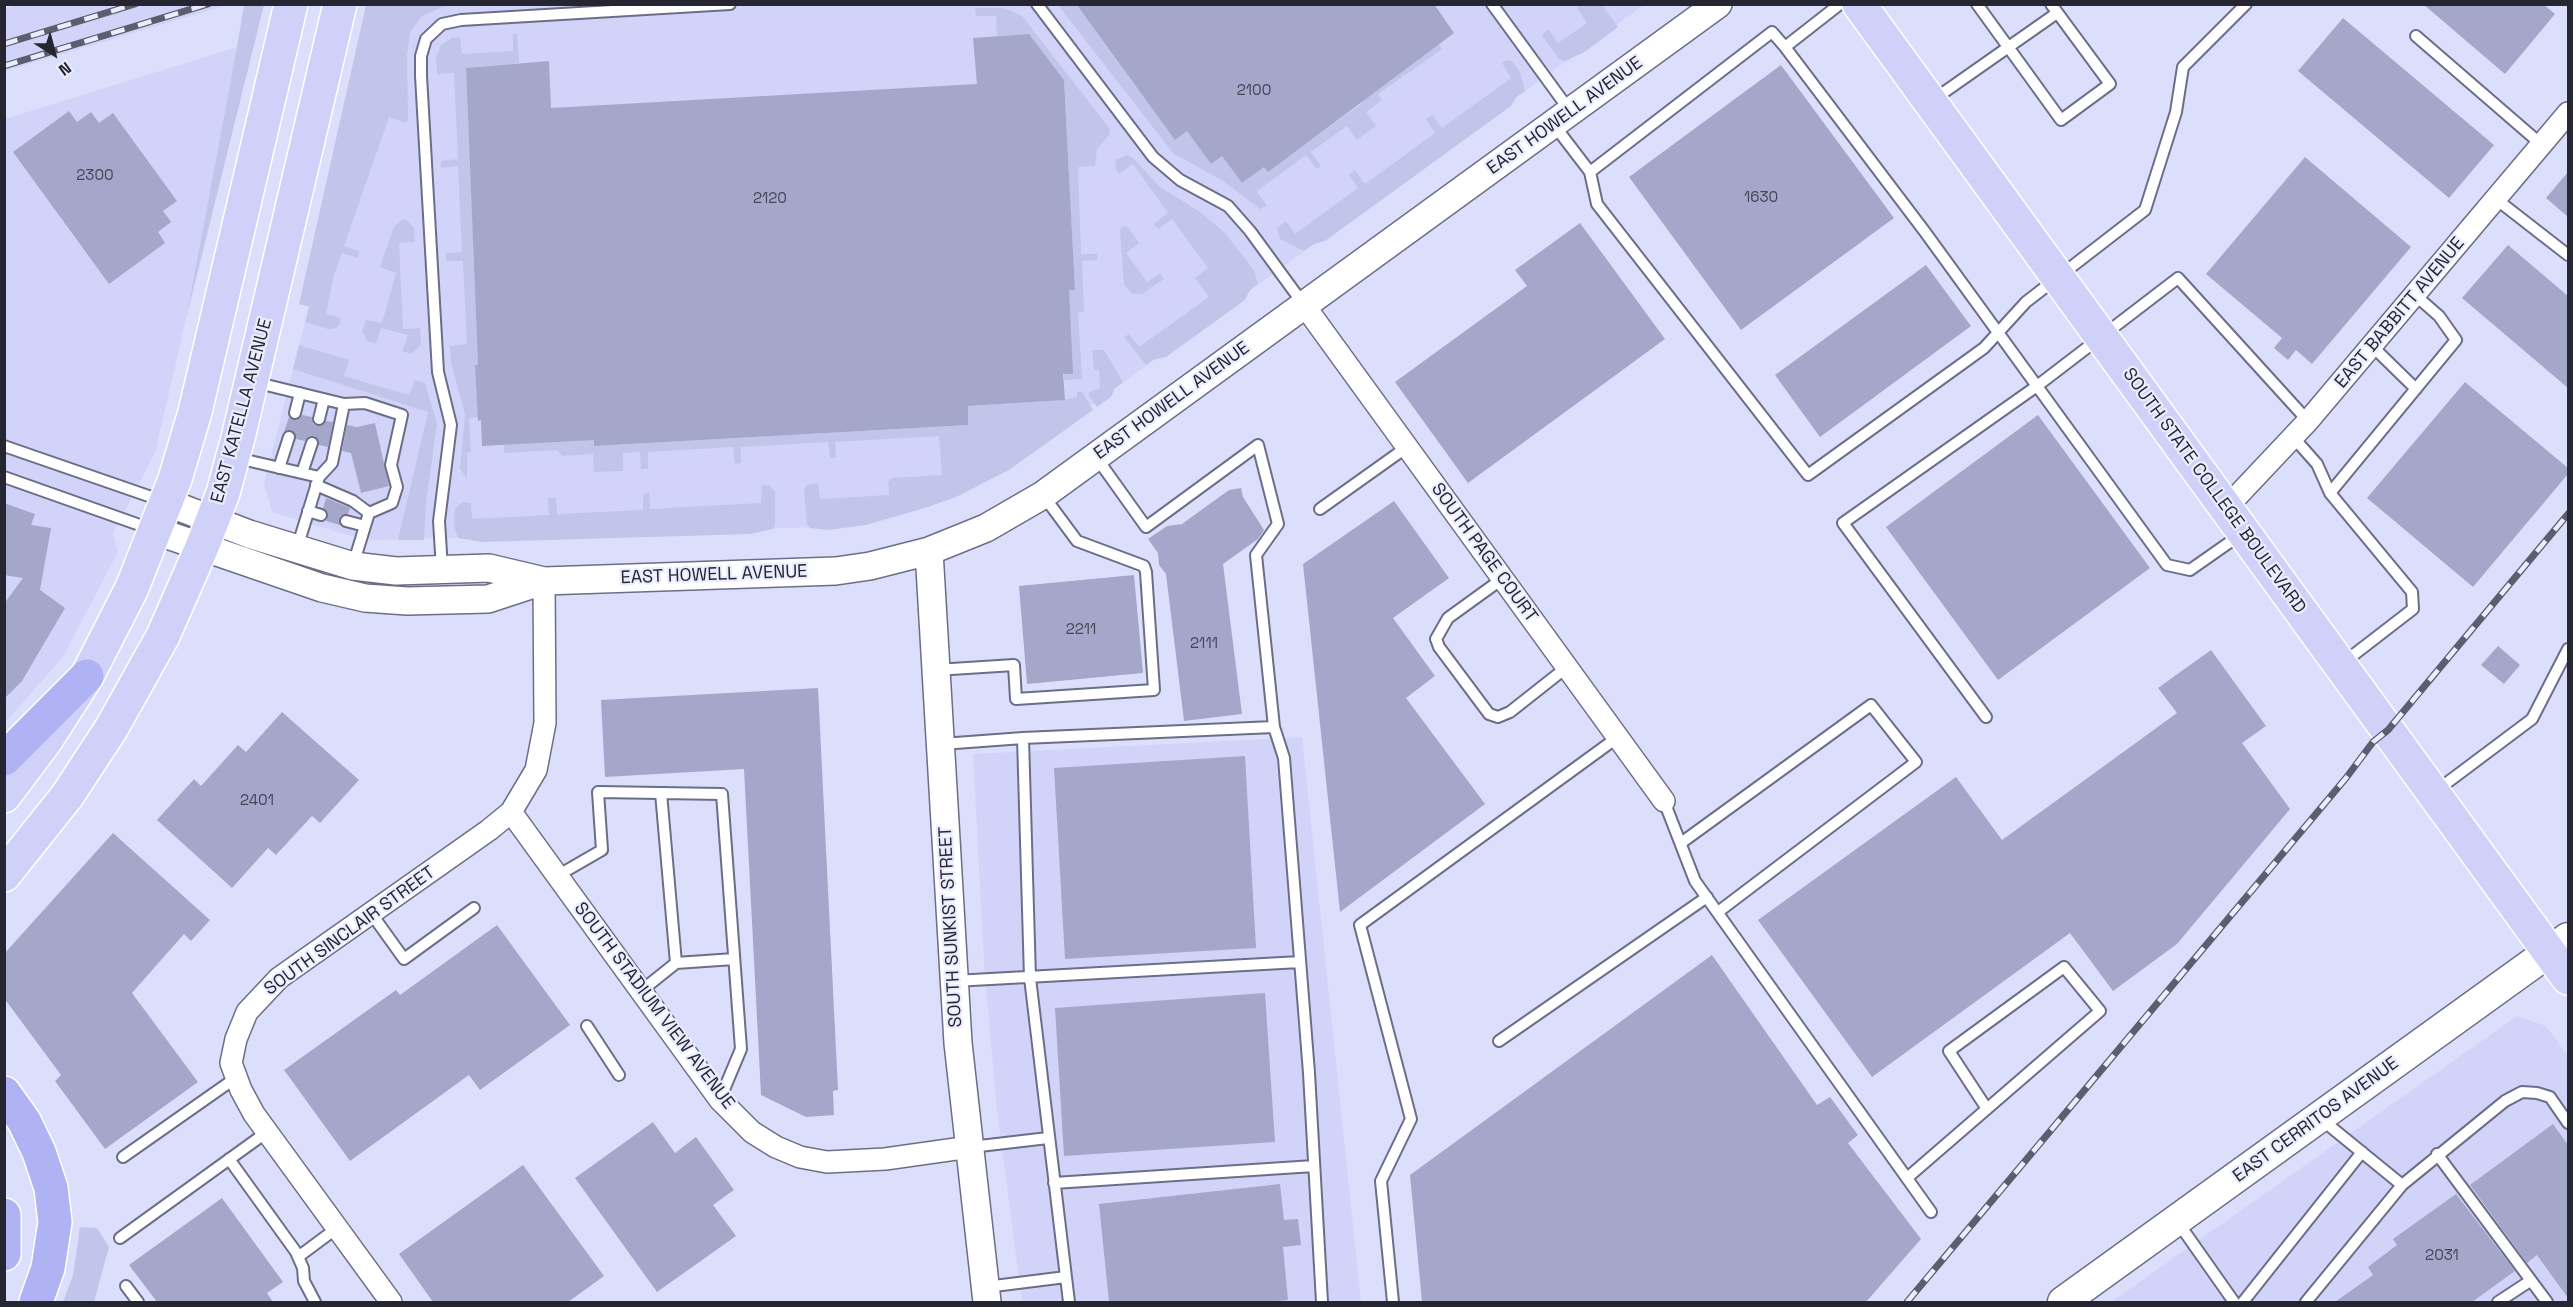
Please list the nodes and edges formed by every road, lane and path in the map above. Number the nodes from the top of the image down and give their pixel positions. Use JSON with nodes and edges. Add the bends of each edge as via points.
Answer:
{"nodes":[{"id":1,"x":291,"y":4,"type":"edge"},
{"id":2,"x":340,"y":4,"type":"edge"},
{"id":3,"x":730,"y":4,"type":"edge"},
{"id":4,"x":1037,"y":4,"type":"edge"},
{"id":5,"x":1492,"y":4,"type":"edge"},
{"id":6,"x":1718,"y":4,"type":"edge"},
{"id":7,"x":1839,"y":4,"type":"edge"},
{"id":8,"x":1859,"y":4,"type":"edge"},
{"id":9,"x":1977,"y":4,"type":"edge"},
{"id":10,"x":2246,"y":4,"type":"edge"},
{"id":11,"x":2054,"y":9,"type":"edge"},
{"id":12,"x":2416,"y":36,"type":"dead end"},
{"id":13,"x":1785,"y":47,"type":"junction"},
{"id":14,"x":2008,"y":48,"type":"junction"},
{"id":15,"x":1930,"y":102,"type":"junction"},
{"id":16,"x":2568,"y":113,"type":"edge"},
{"id":17,"x":1562,"y":118,"type":"junction"},
{"id":18,"x":2542,"y":145,"type":"junction"},
{"id":19,"x":1590,"y":172,"type":"junction"},
{"id":20,"x":2496,"y":199,"type":"junction"},
{"id":21,"x":2568,"y":255,"type":"edge"},
{"id":22,"x":2059,"y":278,"type":"junction"},
{"id":23,"x":2415,"y":294,"type":"junction"},
{"id":24,"x":1304,"y":305,"type":"junction"},
{"id":25,"x":1998,"y":333,"type":"junction"},
{"id":26,"x":2102,"y":338,"type":"junction"},
{"id":27,"x":2372,"y":346,"type":"junction"},
{"id":28,"x":252,"y":382,"type":"junction"},
{"id":29,"x":2037,"y":386,"type":"junction"},
{"id":30,"x":2416,"y":389,"type":"junction"},
{"id":31,"x":300,"y":393,"type":"junction"},
{"id":32,"x":324,"y":399,"type":"junction"},
{"id":33,"x":344,"y":404,"type":"junction"},
{"id":34,"x":295,"y":413,"type":"dead end"},
{"id":35,"x":319,"y":419,"type":"dead end"},
{"id":36,"x":2308,"y":421,"type":"junction"},
{"id":37,"x":289,"y":436,"type":"dead end"},
{"id":38,"x":2293,"y":438,"type":"junction"},
{"id":39,"x":312,"y":443,"type":"dead end"},
{"id":40,"x":4,"y":446,"type":"edge"},
{"id":41,"x":1407,"y":447,"type":"junction"},
{"id":42,"x":233,"y":457,"type":"junction"},
{"id":43,"x":1096,"y":457,"type":"junction"},
{"id":44,"x":279,"y":468,"type":"junction"},
{"id":45,"x":302,"y":473,"type":"junction"},
{"id":46,"x":4,"y":477,"type":"edge"},
{"id":47,"x":318,"y":481,"type":"junction"},
{"id":48,"x":2330,"y":493,"type":"junction"},
{"id":49,"x":1043,"y":495,"type":"junction"},
{"id":50,"x":1320,"y":509,"type":"dead end"},
{"id":51,"x":308,"y":511,"type":"junction"},
{"id":52,"x":369,"y":513,"type":"junction"},
{"id":53,"x":321,"y":514,"type":"dead end"},
{"id":54,"x":161,"y":516,"type":"junction"},
{"id":55,"x":2235,"y":520,"type":"junction"},
{"id":56,"x":346,"y":521,"type":"dead end"},
{"id":57,"x":365,"y":526,"type":"junction"},
{"id":58,"x":207,"y":534,"type":"junction"},
{"id":59,"x":297,"y":550,"type":"junction"},
{"id":60,"x":929,"y":551,"type":"junction"},
{"id":61,"x":353,"y":566,"type":"junction"},
{"id":62,"x":442,"y":569,"type":"junction"},
{"id":63,"x":1502,"y":579,"type":"junction"},
{"id":64,"x":544,"y":581,"type":"junction"},
{"id":65,"x":2568,"y":649,"type":"edge"},
{"id":66,"x":2340,"y":665,"type":"junction"},
{"id":67,"x":1567,"y":667,"type":"junction"},
{"id":68,"x":936,"y":670,"type":"junction"},
{"id":69,"x":87,"y":675,"type":"junction"},
{"id":70,"x":1986,"y":717,"type":"dead end"},
{"id":71,"x":1274,"y":727,"type":"junction"},
{"id":72,"x":1618,"y":737,"type":"junction"},
{"id":73,"x":1023,"y":738,"type":"junction"},
{"id":74,"x":940,"y":744,"type":"junction"},
{"id":75,"x":4,"y":759,"type":"edge"},
{"id":76,"x":661,"y":793,"type":"junction"},
{"id":77,"x":2434,"y":793,"type":"junction"},
{"id":78,"x":4,"y":796,"type":"edge"},
{"id":79,"x":1664,"y":801,"type":"joint"},
{"id":80,"x":511,"y":812,"type":"junction"},
{"id":81,"x":1681,"y":843,"type":"junction"},
{"id":82,"x":4,"y":875,"type":"edge"},
{"id":83,"x":557,"y":876,"type":"junction"},
{"id":84,"x":1707,"y":897,"type":"junction"},
{"id":85,"x":474,"y":908,"type":"dead end"},
{"id":86,"x":1718,"y":912,"type":"junction"},
{"id":87,"x":371,"y":913,"type":"junction"},
{"id":88,"x":2559,"y":944,"type":"edge"},
{"id":89,"x":734,"y":959,"type":"junction"},
{"id":90,"x":1300,"y":962,"type":"junction"},
{"id":91,"x":676,"y":963,"type":"junction"},
{"id":92,"x":1030,"y":978,"type":"junction"},
{"id":93,"x":2568,"y":978,"type":"edge"},
{"id":94,"x":954,"y":981,"type":"junction"},
{"id":95,"x":641,"y":991,"type":"junction"},
{"id":96,"x":587,"y":1026,"type":"dead end"},
{"id":97,"x":1499,"y":1041,"type":"dead end"},
{"id":98,"x":619,"y":1075,"type":"dead end"},
{"id":99,"x":237,"y":1077,"type":"junction"},
{"id":100,"x":4,"y":1094,"type":"edge"},
{"id":101,"x":720,"y":1100,"type":"junction"},
{"id":102,"x":1987,"y":1108,"type":"junction"},
{"id":103,"x":2319,"y":1118,"type":"junction"},
{"id":104,"x":2568,"y":1123,"type":"edge"},
{"id":105,"x":267,"y":1132,"type":"junction"},
{"id":106,"x":1048,"y":1138,"type":"junction"},
{"id":107,"x":970,"y":1148,"type":"junction"},
{"id":108,"x":2362,"y":1152,"type":"junction"},
{"id":109,"x":2437,"y":1154,"type":"junction"},
{"id":110,"x":123,"y":1157,"type":"dead end"},
{"id":111,"x":230,"y":1159,"type":"junction"},
{"id":112,"x":1314,"y":1166,"type":"junction"},
{"id":113,"x":1907,"y":1178,"type":"junction"},
{"id":114,"x":1054,"y":1183,"type":"junction"},
{"id":115,"x":2402,"y":1185,"type":"junction"},
{"id":116,"x":1932,"y":1212,"type":"dead end"},
{"id":117,"x":4,"y":1215,"type":"edge"},
{"id":118,"x":2177,"y":1220,"type":"junction"},
{"id":119,"x":337,"y":1228,"type":"junction"},
{"id":120,"x":120,"y":1238,"type":"dead end"},
{"id":121,"x":4,"y":1254,"type":"edge"},
{"id":122,"x":298,"y":1257,"type":"junction"},
{"id":123,"x":1066,"y":1277,"type":"junction"},
{"id":124,"x":2530,"y":1281,"type":"junction"},
{"id":125,"x":126,"y":1286,"type":"dead end"},
{"id":126,"x":986,"y":1295,"type":"edge"},
{"id":127,"x":36,"y":1302,"type":"edge"},
{"id":128,"x":138,"y":1302,"type":"edge"},
{"id":129,"x":315,"y":1302,"type":"edge"},
{"id":130,"x":391,"y":1302,"type":"edge"},
{"id":131,"x":1069,"y":1302,"type":"edge"},
{"id":132,"x":1322,"y":1302,"type":"edge"},
{"id":133,"x":1393,"y":1302,"type":"edge"},
{"id":134,"x":2063,"y":1302,"type":"edge"},
{"id":135,"x":2234,"y":1302,"type":"edge"},
{"id":136,"x":2243,"y":1302,"type":"edge"},
{"id":137,"x":2306,"y":1302,"type":"edge"},
{"id":138,"x":2498,"y":1302,"type":"edge"},
{"id":139,"x":2547,"y":1302,"type":"edge"}],
"edges":[{"from":1,"to":54,"type":"main road","via":[[195,412]]},
{"from":2,"to":28,"type":"main road","name":"EAST KATELLA AVENUE"},
{"from":3,"to":62,"type":"lane","via":[[461,20],[442,24],[426,39],[421,76],[438,372],[451,425],[439,521]]},
{"from":4,"to":24,"type":"lane","via":[[1153,157],[1180,180],[1228,206]]},
{"from":5,"to":17,"type":"lane"},
{"from":6,"to":17,"type":"street","name":"EAST HOWELL AVENUE"},
{"from":7,"to":13,"type":"lane"},
{"from":8,"to":15,"type":"main road","name":"SOUTH STATE COLLEGE BOULEVARD"},
{"from":9,"to":14,"type":"lane"},
{"from":10,"to":22,"type":"lane","via":[[2183,67],[2176,112],[2145,210]]},
{"from":11,"to":14,"type":"lane"},
{"from":11,"to":14,"type":"lane","via":[[2110,84],[2061,120]]},
{"from":12,"to":18,"type":"lane"},
{"from":13,"to":19,"type":"lane","via":[[1772,32]]},
{"from":13,"to":25,"type":"lane"},
{"from":14,"to":15,"type":"lane"},
{"from":15,"to":22,"type":"main road","name":"SOUTH STATE COLLEGE BOULEVARD"},
{"from":16,"to":18,"type":"street","name":"EAST BABBITT AVENUE"},
{"from":17,"to":19,"type":"lane"},
{"from":17,"to":24,"type":"street","name":"EAST HOWELL AVENUE"},
{"from":18,"to":20,"type":"street","name":"EAST BABBITT AVENUE"},
{"from":19,"to":25,"type":"lane","via":[[1597,204],[1808,475],[1984,348]]},
{"from":20,"to":21,"type":"lane"},
{"from":20,"to":23,"type":"street","name":"EAST BABBITT AVENUE"},
{"from":22,"to":25,"type":"lane","via":[[2026,302]]},
{"from":22,"to":26,"type":"main road","name":"SOUTH STATE COLLEGE BOULEVARD"},
{"from":23,"to":27,"type":"street","name":"EAST BABBITT AVENUE"},
{"from":23,"to":30,"type":"lane","via":[[2439,316],[2456,340]]},
{"from":24,"to":41,"type":"street","name":"SOUTH PAGE COURT"},
{"from":24,"to":43,"type":"street","name":"EAST HOWELL AVENUE"},
{"from":25,"to":29,"type":"lane"},
{"from":26,"to":29,"type":"lane"},
{"from":26,"to":36,"type":"lane","via":[[2178,278]]},
{"from":26,"to":55,"type":"main road","name":"SOUTH STATE COLLEGE BOULEVARD"},
{"from":27,"to":30,"type":"lane"},
{"from":27,"to":36,"type":"street","name":"EAST BABBITT AVENUE"},
{"from":28,"to":31,"type":"lane"},
{"from":28,"to":42,"type":"main road","name":"EAST KATELLA AVENUE"},
{"from":29,"to":55,"type":"lane","via":[[2167,565],[2190,570]]},
{"from":29,"to":70,"type":"lane","via":[[1843,523]]},
{"from":30,"to":48,"type":"lane"},
{"from":31,"to":32,"type":"lane"},
{"from":31,"to":34,"type":"lane"},
{"from":32,"to":33,"type":"lane"},
{"from":32,"to":35,"type":"lane"},
{"from":33,"to":47,"type":"lane","via":[[332,463]]},
{"from":33,"to":52,"type":"lane","via":[[365,403],[402,415],[391,465],[397,487],[392,503]]},
{"from":36,"to":38,"type":"street","name":"EAST BABBITT AVENUE"},
{"from":37,"to":44,"type":"lane"},
{"from":38,"to":48,"type":"lane","via":[[2317,464]]},
{"from":38,"to":55,"type":"street","name":"EAST BABBITT AVENUE"},
{"from":39,"to":45,"type":"lane"},
{"from":40,"to":54,"type":"lane"},
{"from":41,"to":50,"type":"lane"},
{"from":41,"to":63,"type":"street","name":"SOUTH PAGE COURT"},
{"from":42,"to":44,"type":"lane"},
{"from":42,"to":58,"type":"main road","name":"EAST KATELLA AVENUE"},
{"from":43,"to":49,"type":"street","name":"EAST HOWELL AVENUE"},
{"from":43,"to":71,"type":"lane","via":[[1146,526],[1258,445],[1278,524],[1256,555]]},
{"from":44,"to":45,"type":"lane"},
{"from":45,"to":47,"type":"lane"},
{"from":46,"to":54,"type":"lane"},
{"from":47,"to":51,"type":"lane"},
{"from":47,"to":52,"type":"lane"},
{"from":48,"to":66,"type":"lane","via":[[2412,592],[2413,609]]},
{"from":49,"to":60,"type":"street","name":"EAST HOWELL AVENUE","via":[[986,528]]},
{"from":49,"to":68,"type":"lane","via":[[1077,541],[1144,566],[1154,690],[1016,699],[1014,665]]},
{"from":51,"to":53,"type":"lane"},
{"from":51,"to":59,"type":"lane"},
{"from":52,"to":57,"type":"lane"},
{"from":54,"to":58,"type":"street","name":"EAST HOWELL AVENUE"},
{"from":54,"to":69,"type":"main road","via":[[127,597]]},
{"from":55,"to":66,"type":"main road","name":"SOUTH STATE COLLEGE BOULEVARD"},
{"from":56,"to":57,"type":"lane"},
{"from":57,"to":61,"type":"lane"},
{"from":58,"to":59,"type":"street","name":"EAST HOWELL AVENUE"},
{"from":58,"to":64,"type":"street","name":"EAST HOWELL AVENUE","via":[[322,588],[386,600],[488,599]]},
{"from":58,"to":82,"type":"main road","name":"EAST KATELLA AVENUE","via":[[163,636],[111,729],[67,796]]},
{"from":59,"to":61,"type":"street","name":"EAST HOWELL AVENUE"},
{"from":60,"to":64,"type":"street","name":"EAST HOWELL AVENUE","via":[[836,571]]},
{"from":60,"to":68,"type":"street","name":"SOUTH SUNKIST STREET"},
{"from":61,"to":62,"type":"street","name":"EAST HOWELL AVENUE","via":[[396,571]]},
{"from":62,"to":64,"type":"street","name":"EAST HOWELL AVENUE","via":[[489,568]]},
{"from":63,"to":67,"type":"street","name":"SOUTH PAGE COURT"},
{"from":63,"to":67,"type":"lane","via":[[1448,618],[1436,639],[1439,647],[1489,714],[1498,717]]},
{"from":64,"to":80,"type":"street","name":"SOUTH SINCLAIR STREET","via":[[545,723],[536,770]]},
{"from":65,"to":77,"type":"lane","via":[[2532,718]]},
{"from":66,"to":77,"type":"main road","name":"SOUTH STATE COLLEGE BOULEVARD"},
{"from":67,"to":72,"type":"street","name":"SOUTH PAGE COURT"},
{"from":68,"to":74,"type":"street","name":"SOUTH SUNKIST STREET"},
{"from":69,"to":75,"type":"highway"},
{"from":69,"to":78,"type":"main road"},
{"from":71,"to":73,"type":"lane"},
{"from":71,"to":90,"type":"lane","via":[[1284,758]]},
{"from":72,"to":79,"type":"street","name":"SOUTH PAGE COURT"},
{"from":72,"to":133,"type":"lane","via":[[1360,925],[1411,1119],[1381,1181]]},
{"from":73,"to":74,"type":"lane"},
{"from":73,"to":92,"type":"lane"},
{"from":74,"to":94,"type":"street","name":"SOUTH SUNKIST STREET"},
{"from":76,"to":83,"type":"lane","via":[[598,792],[602,850]]},
{"from":76,"to":89,"type":"lane","via":[[722,794]]},
{"from":76,"to":91,"type":"lane"},
{"from":77,"to":88,"type":"main road","name":"SOUTH STATE COLLEGE BOULEVARD"},
{"from":79,"to":81,"type":"lane"},
{"from":80,"to":83,"type":"street","name":"SOUTH STADIUM VIEW AVENUE"},
{"from":80,"to":87,"type":"street","name":"SOUTH SINCLAIR STREET"},
{"from":81,"to":84,"type":"lane","via":[[1695,881]]},
{"from":81,"to":86,"type":"lane","via":[[1871,705],[1916,762]]},
{"from":83,"to":95,"type":"street","name":"SOUTH STADIUM VIEW AVENUE"},
{"from":84,"to":86,"type":"lane"},
{"from":84,"to":97,"type":"lane"},
{"from":85,"to":87,"type":"lane","via":[[404,959]]},
{"from":86,"to":113,"type":"lane"},
{"from":87,"to":99,"type":"street","name":"SOUTH SINCLAIR STREET","via":[[279,978],[259,997],[247,1012],[236,1039],[231,1063]]},
{"from":88,"to":93,"type":"main road","name":"SOUTH STATE COLLEGE BOULEVARD"},
{"from":88,"to":103,"type":"main road","name":"EAST CERRITOS AVENUE"},
{"from":89,"to":91,"type":"lane"},
{"from":89,"to":101,"type":"lane","via":[[741,1049]]},
{"from":90,"to":92,"type":"lane"},
{"from":90,"to":112,"type":"lane"},
{"from":91,"to":95,"type":"lane"},
{"from":92,"to":94,"type":"lane"},
{"from":92,"to":106,"type":"lane"},
{"from":94,"to":107,"type":"street","name":"SOUTH SUNKIST STREET"},
{"from":95,"to":101,"type":"street","name":"SOUTH STADIUM VIEW AVENUE"},
{"from":96,"to":98,"type":"lane"},
{"from":99,"to":105,"type":"street","name":"SOUTH SINCLAIR STREET"},
{"from":99,"to":110,"type":"lane"},
{"from":100,"to":127,"type":"highway","via":[[24,1121],[51,1188],[55,1222],[48,1268]]},
{"from":101,"to":107,"type":"street","name":"SOUTH STADIUM VIEW AVENUE","via":[[752,1132],[800,1157],[827,1162],[885,1160]]},
{"from":102,"to":102,"type":"lane","via":[[2100,1011],[2064,967],[1949,1051]]},
{"from":102,"to":113,"type":"lane"},
{"from":103,"to":108,"type":"lane"},
{"from":103,"to":118,"type":"main road","name":"EAST CERRITOS AVENUE"},
{"from":104,"to":109,"type":"lane","via":[[2550,1097],[2522,1092]]},
{"from":105,"to":111,"type":"lane"},
{"from":105,"to":119,"type":"street","name":"SOUTH SINCLAIR STREET"},
{"from":106,"to":107,"type":"lane"},
{"from":106,"to":114,"type":"lane"},
{"from":107,"to":126,"type":"street","name":"SOUTH SUNKIST STREET"},
{"from":108,"to":115,"type":"lane"},
{"from":108,"to":136,"type":"lane"},
{"from":109,"to":115,"type":"lane"},
{"from":109,"to":124,"type":"lane"},
{"from":111,"to":120,"type":"lane"},
{"from":111,"to":122,"type":"lane"},
{"from":112,"to":114,"type":"lane"},
{"from":112,"to":132,"type":"lane"},
{"from":113,"to":116,"type":"lane"},
{"from":114,"to":123,"type":"lane"},
{"from":115,"to":137,"type":"lane"},
{"from":117,"to":121,"type":"highway"},
{"from":118,"to":134,"type":"main road","name":"EAST CERRITOS AVENUE"},
{"from":118,"to":135,"type":"lane"},
{"from":119,"to":122,"type":"lane"},
{"from":119,"to":130,"type":"street","name":"SOUTH SINCLAIR STREET"},
{"from":122,"to":129,"type":"lane"},
{"from":123,"to":126,"type":"lane"},
{"from":123,"to":131,"type":"lane"},
{"from":124,"to":138,"type":"lane"},
{"from":124,"to":139,"type":"lane"},
{"from":125,"to":128,"type":"lane"}]}
